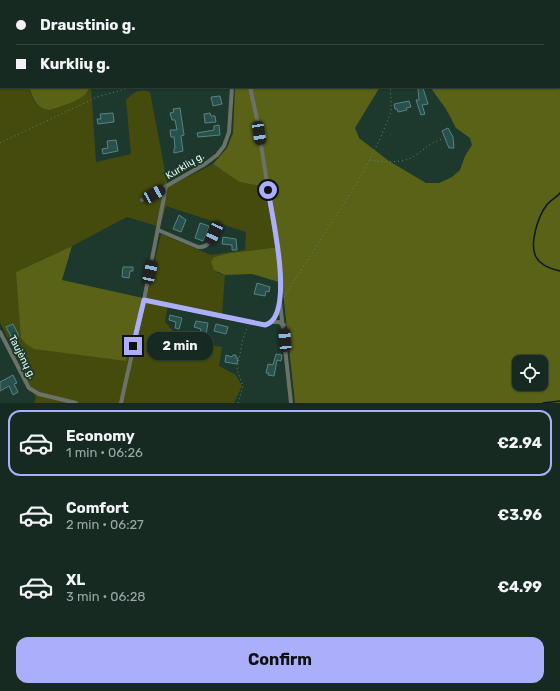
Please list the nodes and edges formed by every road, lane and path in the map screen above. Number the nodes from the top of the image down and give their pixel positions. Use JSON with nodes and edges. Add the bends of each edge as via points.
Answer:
{"nodes":[{"id":1,"x":129,"y":88,"type":"edge"},
{"id":2,"x":232,"y":88,"type":"edge"},
{"id":3,"x":250,"y":88,"type":"edge"},
{"id":4,"x":390,"y":88,"type":"edge"},
{"id":5,"x":443,"y":138,"type":"dead end"},
{"id":6,"x":0,"y":143,"type":"edge"},
{"id":7,"x":369,"y":160,"type":"junction"},
{"id":8,"x":166,"y":187,"type":"junction"},
{"id":9,"x":142,"y":200,"type":"dead end"},
{"id":10,"x":158,"y":230,"type":"junction"},
{"id":11,"x":214,"y":233,"type":"dead end"},
{"id":12,"x":144,"y":300,"type":"junction"},
{"id":13,"x":280,"y":302,"type":"junction"},
{"id":14,"x":249,"y":322,"type":"junction"},
{"id":15,"x":272,"y":322,"type":"junction"},
{"id":16,"x":284,"y":325,"type":"junction"},
{"id":17,"x":0,"y":332,"type":"edge"},
{"id":18,"x":76,"y":403,"type":"edge"},
{"id":19,"x":121,"y":403,"type":"edge"},
{"id":20,"x":238,"y":403,"type":"edge"},
{"id":21,"x":291,"y":403,"type":"edge"}],
"edges":[{"from":1,"to":6,"type":"path","via":[[97,97]]},
{"from":2,"to":8,"type":"street","name":"Kurklių g.","via":[[229,132],[224,146],[218,155]]},
{"from":3,"to":13,"type":"street","via":[[280,266]]},
{"from":4,"to":7,"type":"path","via":[[390,112]]},
{"from":5,"to":7,"type":"path","via":[[430,143],[416,156],[406,160]]},
{"from":7,"to":13,"type":"path","via":[[359,180]]},
{"from":8,"to":9,"type":"street"},
{"from":8,"to":10,"type":"street","name":"Kurklių g."},
{"from":10,"to":11,"type":"street","via":[[202,248],[209,244]]},
{"from":10,"to":12,"type":"street","name":"Kurklių g."},
{"from":12,"to":14,"type":"street"},
{"from":12,"to":19,"type":"street","name":"Kurklių g."},
{"from":13,"to":15,"type":"street"},
{"from":13,"to":16,"type":"street"},
{"from":14,"to":15,"type":"street","via":[[265,325]]},
{"from":14,"to":20,"type":"path","via":[[242,338],[238,370],[243,386]]},
{"from":15,"to":16,"type":"street"},
{"from":16,"to":21,"type":"street"},
{"from":17,"to":18,"type":"street","name":"Taujėnų g.","via":[[29,388],[39,394]]}]}
